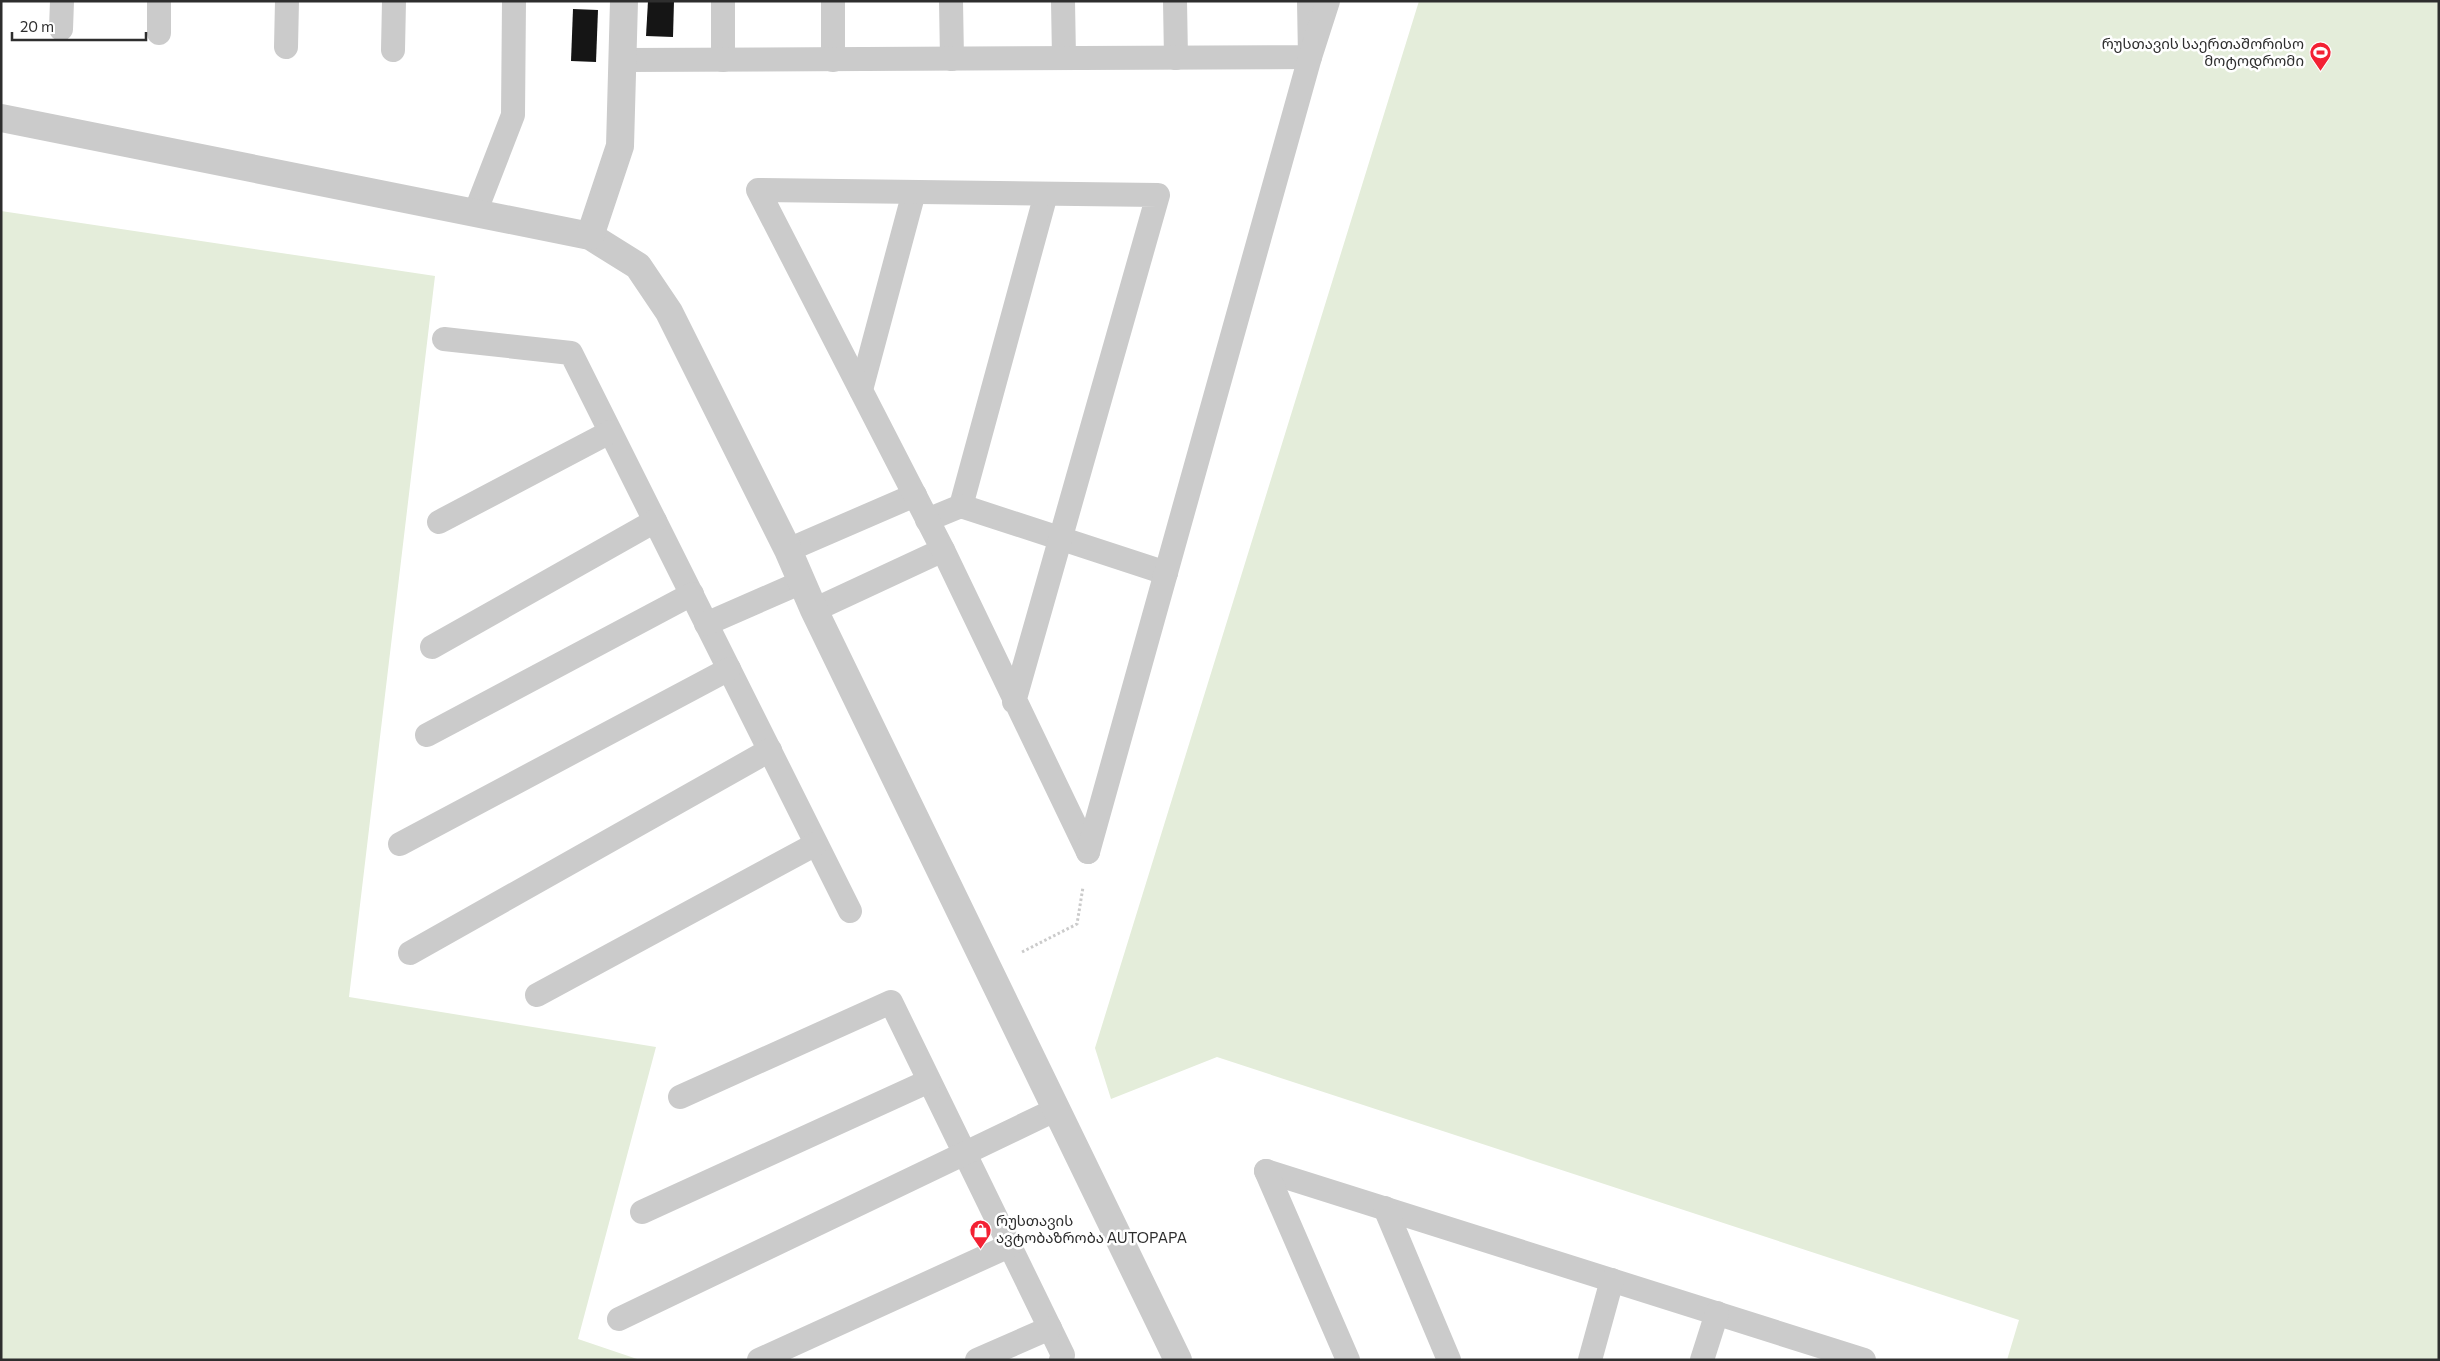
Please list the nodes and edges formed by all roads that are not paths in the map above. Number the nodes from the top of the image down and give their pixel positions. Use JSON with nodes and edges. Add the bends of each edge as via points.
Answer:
{"nodes":[{"id":1,"x":62,"y":1,"type":"edge"},
{"id":2,"x":159,"y":1,"type":"edge"},
{"id":3,"x":287,"y":1,"type":"edge"},
{"id":4,"x":394,"y":1,"type":"edge"},
{"id":5,"x":514,"y":1,"type":"edge"},
{"id":6,"x":624,"y":1,"type":"edge"},
{"id":7,"x":723,"y":1,"type":"edge"},
{"id":8,"x":833,"y":1,"type":"edge"},
{"id":9,"x":952,"y":1,"type":"edge"},
{"id":10,"x":1063,"y":1,"type":"edge"},
{"id":11,"x":1175,"y":1,"type":"edge"},
{"id":12,"x":1309,"y":1,"type":"edge"},
{"id":13,"x":1328,"y":1,"type":"edge"},
{"id":14,"x":62,"y":29,"type":"dead end"},
{"id":15,"x":159,"y":33,"type":"dead end"},
{"id":16,"x":286,"y":47,"type":"dead end"},
{"id":17,"x":393,"y":50,"type":"dead end"},
{"id":18,"x":1310,"y":57,"type":"junction"},
{"id":19,"x":1064,"y":58,"type":"junction"},
{"id":20,"x":1176,"y":58,"type":"junction"},
{"id":21,"x":952,"y":59,"type":"junction"},
{"id":22,"x":623,"y":60,"type":"junction"},
{"id":23,"x":723,"y":60,"type":"junction"},
{"id":24,"x":833,"y":60,"type":"junction"},
{"id":25,"x":1,"y":118,"type":"edge"},
{"id":26,"x":914,"y":192,"type":"junction"},
{"id":27,"x":1046,"y":194,"type":"junction"},
{"id":28,"x":475,"y":213,"type":"junction"},
{"id":29,"x":590,"y":236,"type":"junction"},
{"id":30,"x":444,"y":339,"type":"dead end"},
{"id":31,"x":861,"y":390,"type":"junction"},
{"id":32,"x":610,"y":432,"type":"junction"},
{"id":33,"x":915,"y":495,"type":"junction"},
{"id":34,"x":962,"y":506,"type":"junction"},
{"id":35,"x":927,"y":520,"type":"junction"},
{"id":36,"x":439,"y":522,"type":"dead end"},
{"id":37,"x":655,"y":522,"type":"junction"},
{"id":38,"x":1062,"y":538,"type":"junction"},
{"id":39,"x":788,"y":550,"type":"junction"},
{"id":40,"x":943,"y":550,"type":"junction"},
{"id":41,"x":1166,"y":573,"type":"junction"},
{"id":42,"x":802,"y":582,"type":"junction"},
{"id":43,"x":692,"y":594,"type":"junction"},
{"id":44,"x":814,"y":610,"type":"junction"},
{"id":45,"x":706,"y":624,"type":"junction"},
{"id":46,"x":432,"y":647,"type":"dead end"},
{"id":47,"x":729,"y":669,"type":"junction"},
{"id":48,"x":1014,"y":702,"type":"junction"},
{"id":49,"x":427,"y":736,"type":"dead end"},
{"id":50,"x":770,"y":750,"type":"junction"},
{"id":51,"x":400,"y":844,"type":"dead end"},
{"id":52,"x":816,"y":844,"type":"junction"},
{"id":53,"x":850,"y":911,"type":"dead end"},
{"id":54,"x":410,"y":953,"type":"dead end"},
{"id":55,"x":537,"y":995,"type":"dead end"},
{"id":56,"x":929,"y":1081,"type":"junction"},
{"id":57,"x":680,"y":1097,"type":"dead end"},
{"id":58,"x":1057,"y":1109,"type":"junction"},
{"id":59,"x":964,"y":1155,"type":"junction"},
{"id":60,"x":1385,"y":1208,"type":"junction"},
{"id":61,"x":642,"y":1212,"type":"dead end"},
{"id":62,"x":1009,"y":1246,"type":"junction"},
{"id":63,"x":1612,"y":1280,"type":"junction"},
{"id":64,"x":1716,"y":1313,"type":"junction"},
{"id":65,"x":619,"y":1319,"type":"dead end"},
{"id":66,"x":1050,"y":1328,"type":"junction"},
{"id":67,"x":1819,"y":1353,"type":"edge"},
{"id":68,"x":759,"y":1360,"type":"edge"},
{"id":69,"x":977,"y":1360,"type":"edge"},
{"id":70,"x":1061,"y":1360,"type":"edge"},
{"id":71,"x":1178,"y":1360,"type":"edge"},
{"id":72,"x":1348,"y":1360,"type":"edge"},
{"id":73,"x":1449,"y":1360,"type":"edge"},
{"id":74,"x":1590,"y":1360,"type":"edge"},
{"id":75,"x":1702,"y":1360,"type":"edge"},
{"id":76,"x":1864,"y":1360,"type":"edge"}],
"edges":[{"from":1,"to":14,"type":"lane"},
{"from":2,"to":15,"type":"lane"},
{"from":3,"to":16,"type":"lane"},
{"from":4,"to":17,"type":"lane"},
{"from":5,"to":28,"type":"lane","via":[[513,115]]},
{"from":6,"to":22,"type":"street"},
{"from":7,"to":23,"type":"lane"},
{"from":8,"to":24,"type":"lane"},
{"from":9,"to":21,"type":"lane"},
{"from":10,"to":19,"type":"lane"},
{"from":11,"to":20,"type":"lane"},
{"from":12,"to":18,"type":"lane"},
{"from":13,"to":18,"type":"lane"},
{"from":18,"to":20,"type":"lane"},
{"from":18,"to":41,"type":"lane"},
{"from":19,"to":20,"type":"lane"},
{"from":19,"to":21,"type":"lane"},
{"from":21,"to":24,"type":"lane"},
{"from":22,"to":23,"type":"lane"},
{"from":22,"to":29,"type":"street","via":[[620,146]]},
{"from":23,"to":24,"type":"lane"},
{"from":25,"to":28,"type":"street"},
{"from":26,"to":27,"type":"lane"},
{"from":26,"to":31,"type":"lane"},
{"from":26,"to":31,"type":"lane","via":[[758,190]]},
{"from":27,"to":34,"type":"lane"},
{"from":27,"to":38,"type":"lane","via":[[1158,195]]},
{"from":28,"to":29,"type":"street"},
{"from":29,"to":39,"type":"street","via":[[638,266],[669,312]]},
{"from":30,"to":32,"type":"lane","via":[[571,353]]},
{"from":31,"to":33,"type":"lane"},
{"from":32,"to":36,"type":"lane"},
{"from":32,"to":37,"type":"lane"},
{"from":33,"to":35,"type":"lane"},
{"from":33,"to":39,"type":"lane"},
{"from":34,"to":35,"type":"lane"},
{"from":34,"to":38,"type":"lane"},
{"from":35,"to":40,"type":"lane"},
{"from":37,"to":43,"type":"lane"},
{"from":37,"to":46,"type":"lane"},
{"from":38,"to":41,"type":"lane"},
{"from":38,"to":48,"type":"lane"},
{"from":39,"to":42,"type":"street"},
{"from":40,"to":44,"type":"lane"},
{"from":40,"to":48,"type":"lane"},
{"from":41,"to":48,"type":"lane","via":[[1088,852]]},
{"from":42,"to":44,"type":"street"},
{"from":42,"to":45,"type":"lane"},
{"from":43,"to":45,"type":"lane"},
{"from":43,"to":49,"type":"lane"},
{"from":44,"to":58,"type":"street"},
{"from":45,"to":47,"type":"lane"},
{"from":47,"to":50,"type":"lane"},
{"from":47,"to":51,"type":"lane"},
{"from":50,"to":52,"type":"lane"},
{"from":50,"to":54,"type":"lane"},
{"from":52,"to":53,"type":"lane"},
{"from":52,"to":55,"type":"lane"},
{"from":56,"to":57,"type":"lane","via":[[891,1002]]},
{"from":56,"to":59,"type":"lane"},
{"from":56,"to":61,"type":"lane"},
{"from":58,"to":59,"type":"lane"},
{"from":58,"to":71,"type":"street"},
{"from":59,"to":62,"type":"lane"},
{"from":59,"to":65,"type":"lane"},
{"from":60,"to":63,"type":"lane"},
{"from":60,"to":72,"type":"lane","via":[[1266,1171]]},
{"from":60,"to":73,"type":"lane"},
{"from":62,"to":66,"type":"lane"},
{"from":62,"to":68,"type":"lane"},
{"from":63,"to":64,"type":"lane"},
{"from":63,"to":74,"type":"lane"},
{"from":64,"to":67,"type":"lane"},
{"from":64,"to":75,"type":"lane"},
{"from":66,"to":69,"type":"lane"},
{"from":66,"to":70,"type":"lane","via":[[1063,1354]]},
{"from":67,"to":76,"type":"lane"}]}
